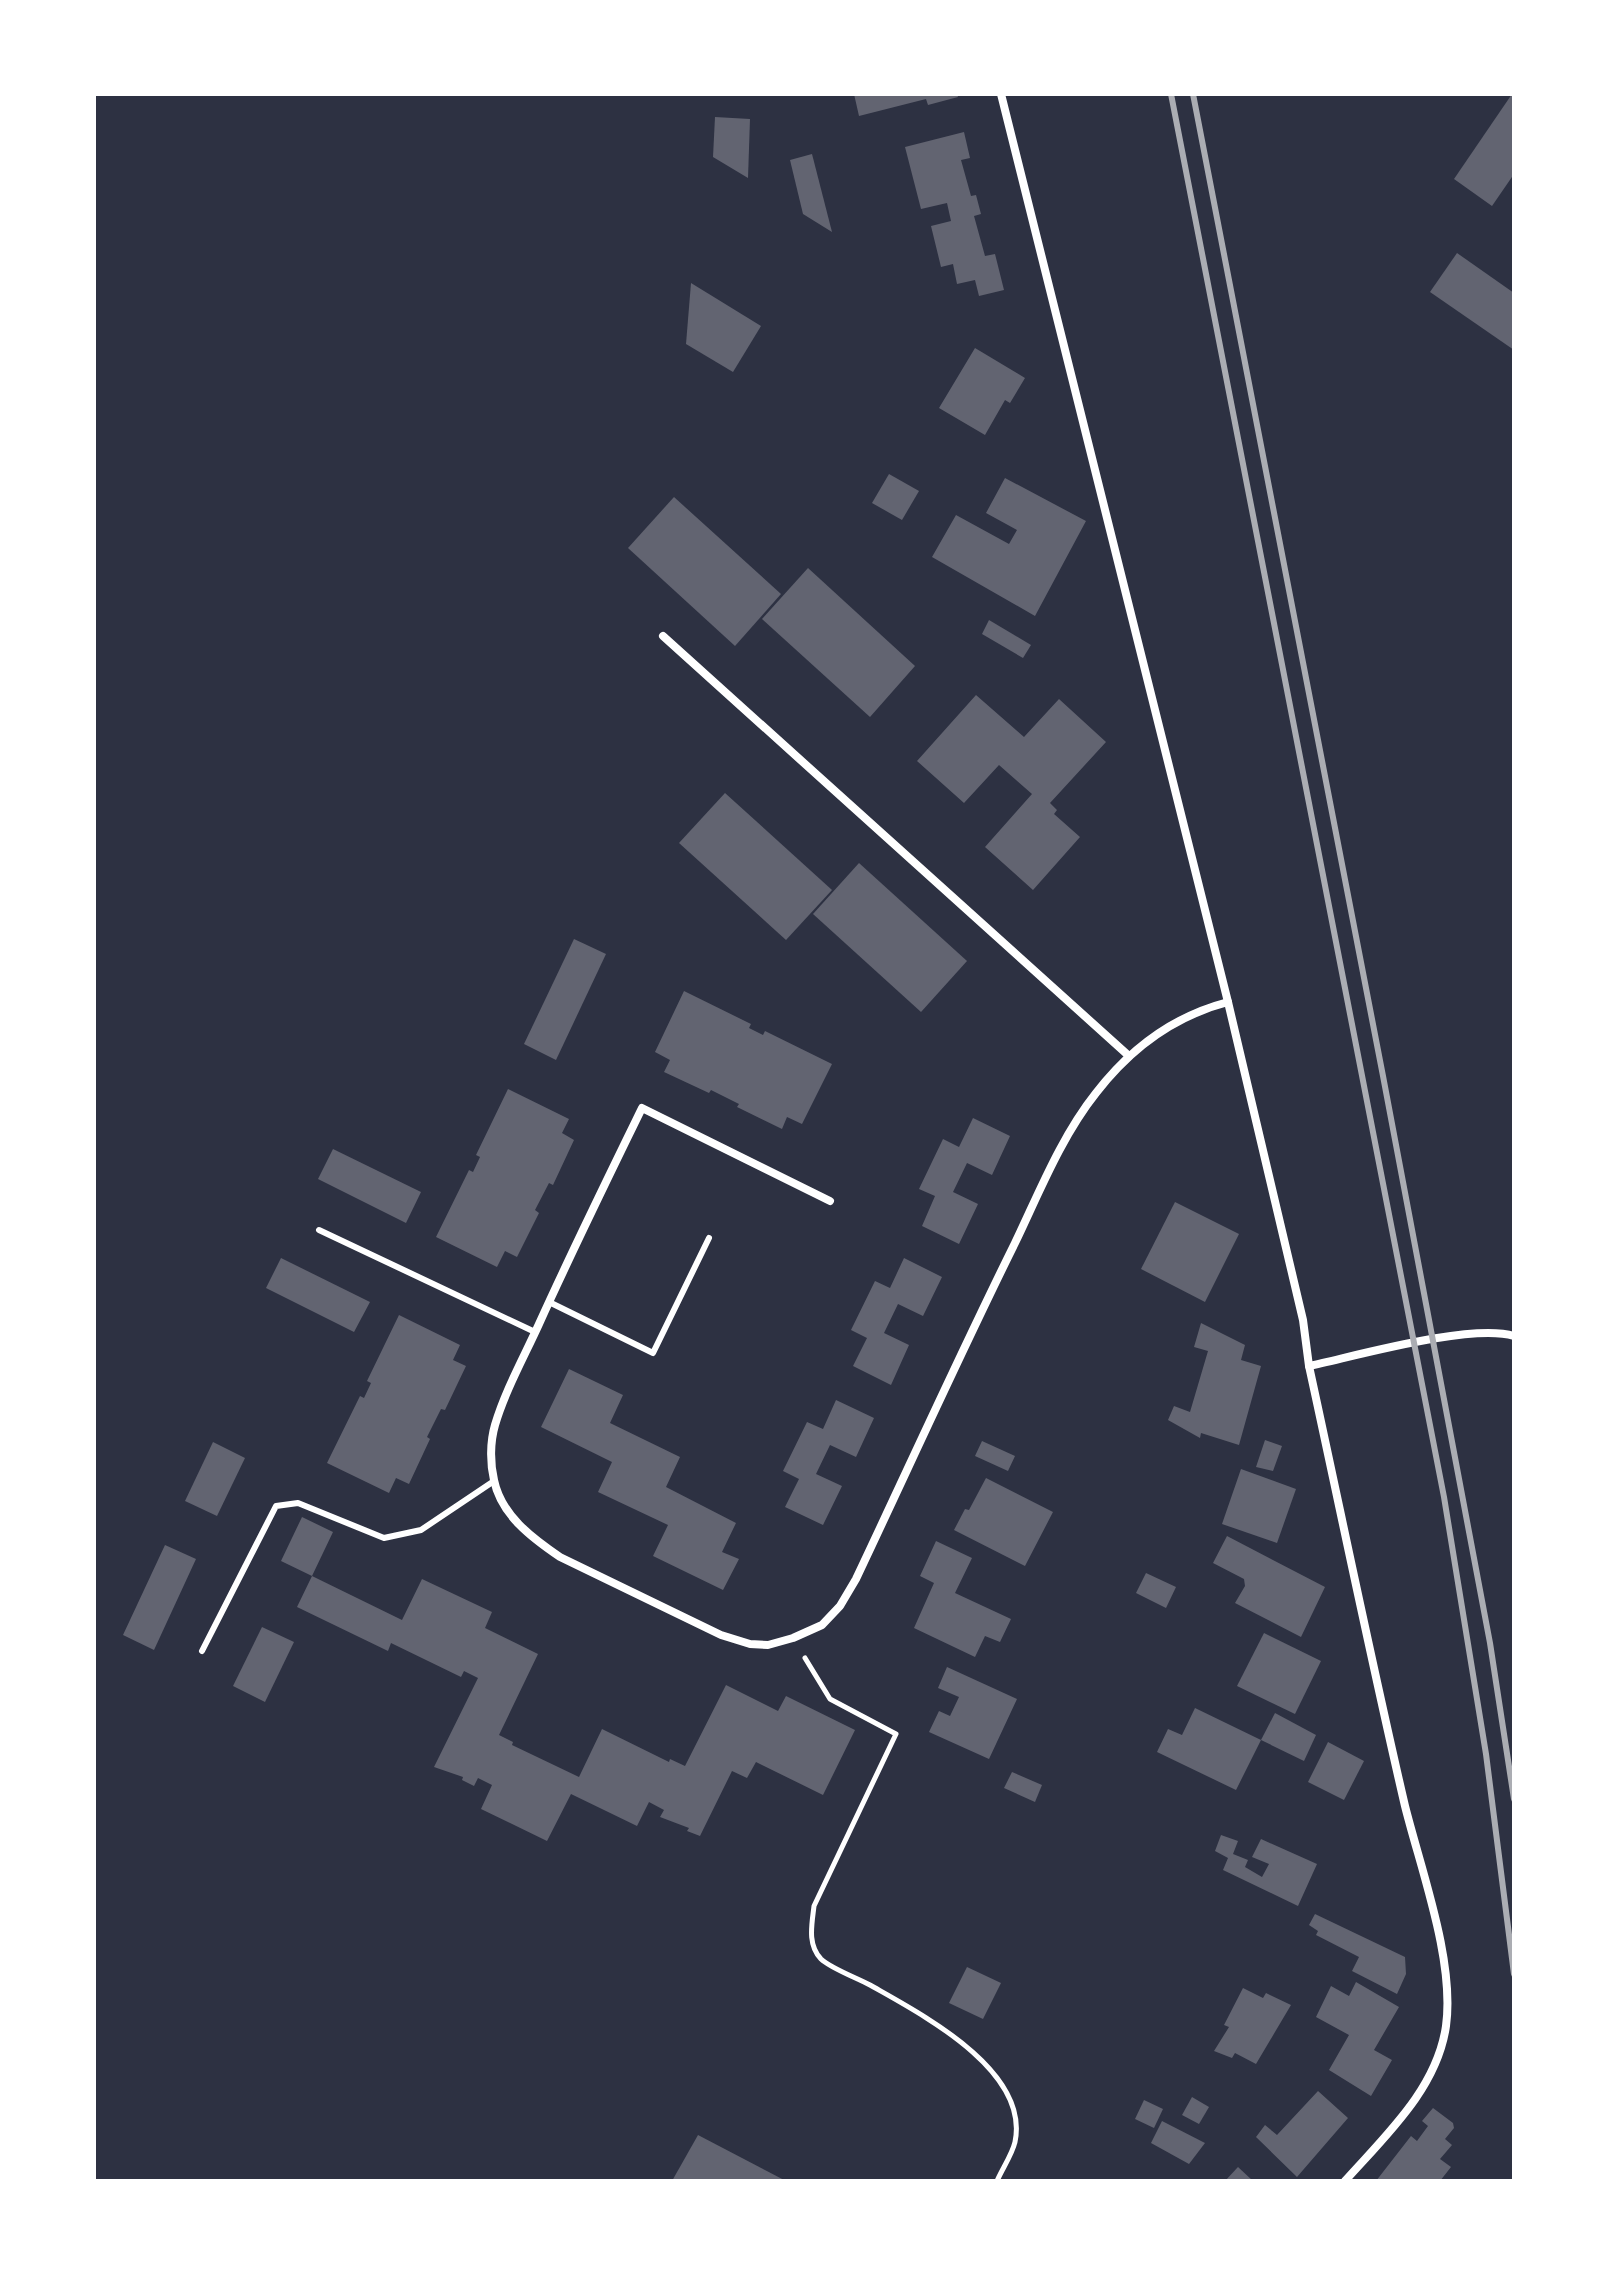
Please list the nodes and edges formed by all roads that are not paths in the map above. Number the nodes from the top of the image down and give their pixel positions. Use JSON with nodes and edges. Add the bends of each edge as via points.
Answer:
{"nodes":[{"id":1,"x":1001,"y":94,"type":"edge"},
{"id":2,"x":663,"y":636,"type":"dead end"},
{"id":3,"x":1228,"y":1002,"type":"junction"},
{"id":4,"x":1129,"y":1056,"type":"junction"},
{"id":5,"x":830,"y":1201,"type":"dead end"},
{"id":6,"x":319,"y":1230,"type":"dead end"},
{"id":7,"x":709,"y":1238,"type":"dead end"},
{"id":8,"x":549,"y":1302,"type":"junction"},
{"id":9,"x":535,"y":1332,"type":"junction"},
{"id":10,"x":1514,"y":1336,"type":"edge"},
{"id":11,"x":1309,"y":1366,"type":"junction"},
{"id":12,"x":494,"y":1481,"type":"junction"},
{"id":13,"x":202,"y":1651,"type":"dead end"},
{"id":14,"x":1345,"y":2181,"type":"edge"}],
"edges":[{"from":1,"to":3,"type":"street"},
{"from":2,"to":4,"type":"street"},
{"from":3,"to":4,"type":"street","via":[[1177,1021]]},
{"from":3,"to":11,"type":"street","via":[[1303,1320]]},
{"from":4,"to":12,"type":"street","via":[[1095,1094],[1049,1173],[856,1579],[822,1625],[768,1645],[721,1635],[560,1557],[518,1524]]},
{"from":5,"to":8,"type":"street","via":[[642,1108]]},
{"from":6,"to":9,"type":"lane"},
{"from":7,"to":8,"type":"lane","via":[[653,1353]]},
{"from":8,"to":9,"type":"street"},
{"from":9,"to":12,"type":"street","via":[[494,1428]]},
{"from":10,"to":11,"type":"street","via":[[1472,1334]]},
{"from":11,"to":14,"type":"street","via":[[1442,1952],[1447,1998],[1441,2047],[1419,2093]]},
{"from":12,"to":13,"type":"lane","via":[[421,1530],[384,1538],[298,1503],[276,1506]]}]}
